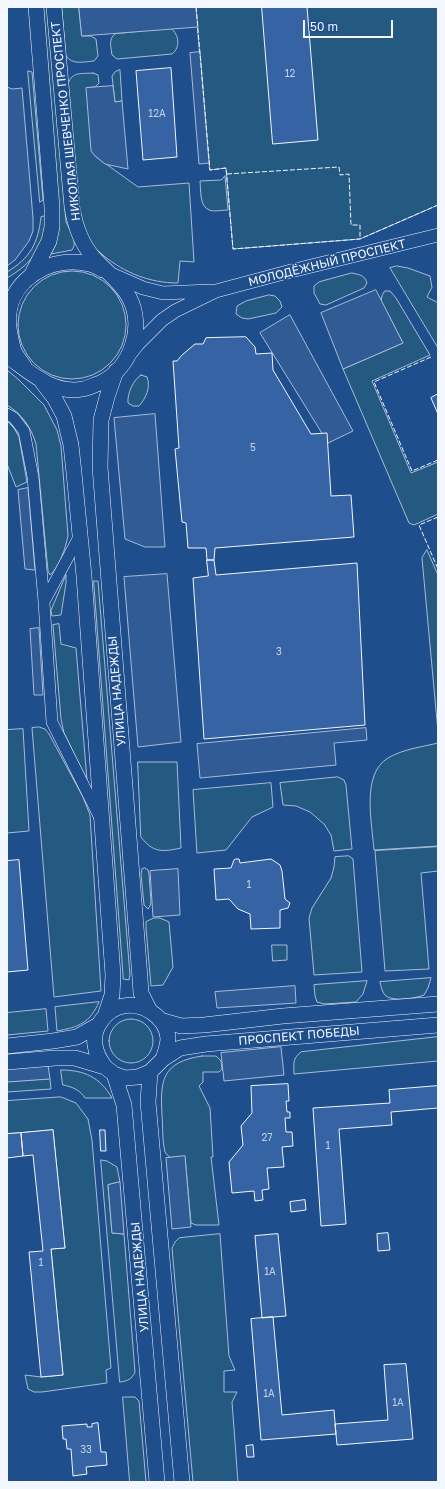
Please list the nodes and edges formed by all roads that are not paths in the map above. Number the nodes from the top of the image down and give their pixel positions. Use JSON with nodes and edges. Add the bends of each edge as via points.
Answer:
{"nodes":[{"id":1,"x":36,"y":7,"type":"edge"},
{"id":2,"x":54,"y":7,"type":"edge"},
{"id":3,"x":438,"y":235,"type":"edge"},
{"id":4,"x":108,"y":272,"type":"junction"},
{"id":5,"x":32,"y":274,"type":"junction"},
{"id":6,"x":12,"y":290,"type":"edge"},
{"id":7,"x":216,"y":291,"type":"junction"},
{"id":8,"x":129,"y":355,"type":"junction"},
{"id":9,"x":7,"y":356,"type":"edge"},
{"id":10,"x":26,"y":370,"type":"junction"},
{"id":11,"x":116,"y":371,"type":"junction"},
{"id":12,"x":42,"y":382,"type":"junction"},
{"id":13,"x":7,"y":414,"type":"edge"},
{"id":14,"x":80,"y":535,"type":"junction"},
{"id":15,"x":44,"y":602,"type":"junction"},
{"id":16,"x":103,"y":824,"type":"junction"},
{"id":17,"x":438,"y":1004,"type":"edge"},
{"id":18,"x":155,"y":1015,"type":"junction"},
{"id":19,"x":102,"y":1020,"type":"junction"},
{"id":20,"x":438,"y":1025,"type":"edge"},
{"id":21,"x":7,"y":1046,"type":"edge"},
{"id":22,"x":163,"y":1059,"type":"junction"},
{"id":23,"x":7,"y":1062,"type":"edge"},
{"id":24,"x":109,"y":1070,"type":"junction"},
{"id":25,"x":150,"y":1072,"type":"junction"},
{"id":26,"x":157,"y":1482,"type":"edge"},
{"id":27,"x":182,"y":1482,"type":"edge"}],
"edges":[{"from":1,"to":5,"type":"main road","name":"НИКОЛАЯ ШЕВЧЕНКО ПРОСПЕКТ","via":[[52,227],[49,241]]},
{"from":2,"to":4,"type":"main road","name":"НИКОЛАЯ ШЕВЧЕНКО ПРОСПЕКТ","via":[[75,223],[92,256]]},
{"from":3,"to":7,"type":"street","name":"МОЛОДЁЖНЫЙ ПРОСПЕКТ"},
{"from":4,"to":5,"type":"main road","name":"МОЛОДЁЖНЫЙ ПРОСПЕКТ","via":[[89,264],[71,262],[51,265]]},
{"from":4,"to":7,"type":"street","name":"МОЛОДЁЖНЫЙ ПРОСПЕКТ","via":[[143,288],[163,293]]},
{"from":4,"to":8,"type":"main road","name":"МОЛОДЁЖНЫЙ ПРОСПЕКТ","via":[[129,298],[134,313],[136,332]]},
{"from":5,"to":6,"type":"main road","name":"МОЛОДЁЖНЫЙ ПРОСПЕКТ"},
{"from":6,"to":10,"type":"main road","name":"МОЛОДЁЖНЫЙ ПРОСПЕКТ","via":[[9,330],[15,352]]},
{"from":7,"to":8,"type":"street","name":"МОЛОДЁЖНЫЙ ПРОСПЕКТ","via":[[162,320]]},
{"from":8,"to":11,"type":"main road","name":"МОЛОДЁЖНЫЙ ПРОСПЕКТ"},
{"from":9,"to":10,"type":"main road","name":"МОЛОДЁЖНЫЙ ПРОСПЕКТ"},
{"from":10,"to":12,"type":"main road","name":"МОЛОДЁЖНЫЙ ПРОСПЕКТ"},
{"from":11,"to":12,"type":"main road","name":"МОЛОДЁЖНЫЙ ПРОСПЕКТ","via":[[102,382],[83,389],[64,390]]},
{"from":11,"to":18,"type":"main road","name":"УЛИЦА НАДЕЖДЫ","via":[[101,420],[100,467],[140,978],[142,993]]},
{"from":12,"to":14,"type":"main road","name":"УЛИЦА НАДЕЖДЫ","via":[[64,416],[71,445]]},
{"from":13,"to":15,"type":"street","via":[[14,418],[24,431],[28,446]]},
{"from":14,"to":15,"type":"street"},
{"from":14,"to":16,"type":"main road","name":"УЛИЦА НАДЕЖДЫ"},
{"from":15,"to":16,"type":"street","via":[[52,722]]},
{"from":16,"to":19,"type":"main road","name":"УЛИЦА НАДЕЖДЫ","via":[[113,975],[112,995]]},
{"from":17,"to":18,"type":"main road","name":"ПРОСПЕКТ ПОБЕДЫ","via":[[181,1026]]},
{"from":18,"to":19,"type":"main road","name":"ПРОСПЕКТ ПОБЕДЫ","via":[[135,1005],[123,1006],[116,1008]]},
{"from":18,"to":22,"type":"main road","via":[[168,1038]]},
{"from":19,"to":21,"type":"main road","name":"ПРОСПЕКТ ПОБЕДЫ","via":[[77,1037]]},
{"from":19,"to":24,"type":"main road","via":[[94,1044],[97,1055]]},
{"from":20,"to":22,"type":"main road","name":"ПРОСПЕКТ ПОБЕДЫ","via":[[206,1044],[180,1048]]},
{"from":22,"to":25,"type":"main road","name":"ПРОСПЕКТ ПОБЕДЫ"},
{"from":23,"to":24,"type":"main road","name":"ПРОСПЕКТ ПОБЕДЫ","via":[[75,1058]]},
{"from":24,"to":25,"type":"main road","name":"ПРОСПЕКТ ПОБЕДЫ","via":[[125,1078],[138,1077]]},
{"from":24,"to":26,"type":"main road","name":"УЛИЦА НАДЕЖДЫ","via":[[124,1105]]},
{"from":25,"to":27,"type":"main road","name":"УЛИЦА НАДЕЖДЫ","via":[[148,1102]]}]}
